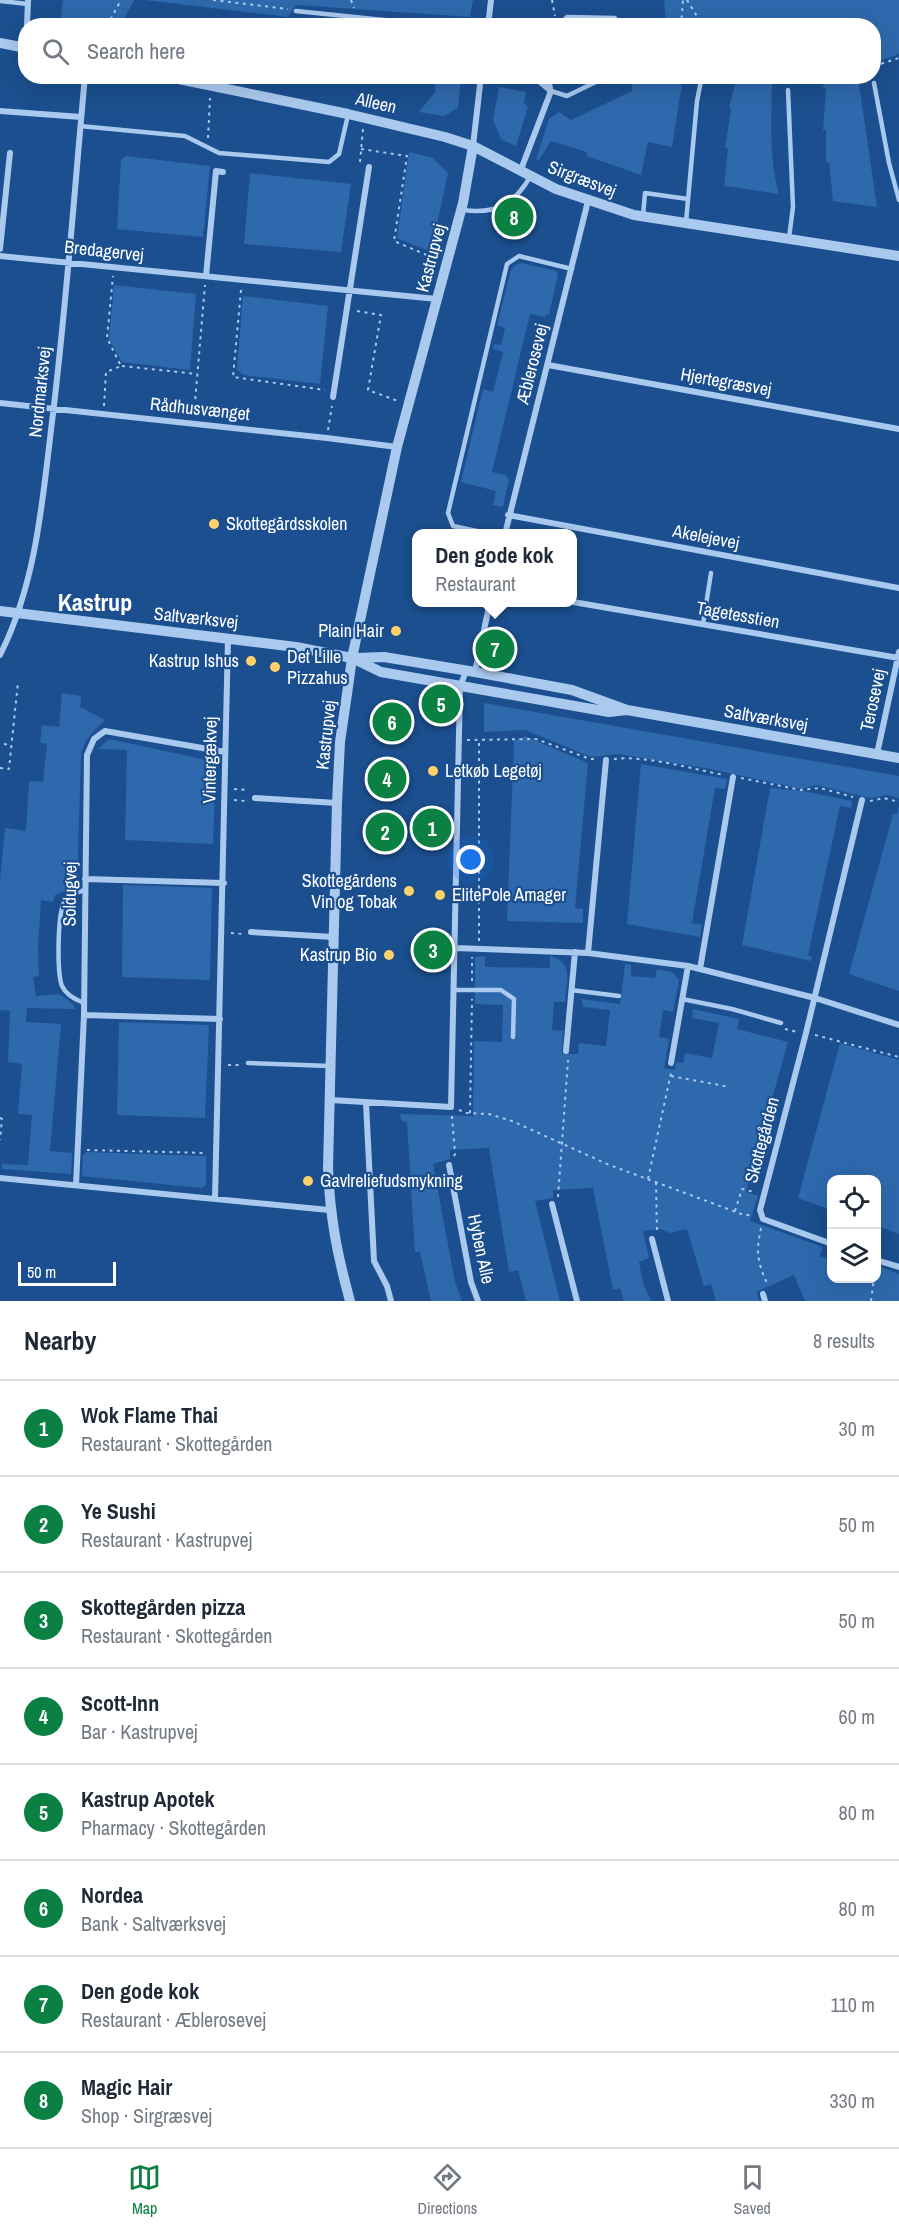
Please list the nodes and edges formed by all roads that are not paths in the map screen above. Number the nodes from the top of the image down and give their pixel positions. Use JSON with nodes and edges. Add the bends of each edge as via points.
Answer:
{"nodes":[{"id":1,"x":491,"y":0,"type":"edge"},
{"id":2,"x":0,"y":1,"type":"edge"},
{"id":3,"x":28,"y":2,"type":"edge"},
{"id":4,"x":296,"y":10,"type":"road end"},
{"id":5,"x":27,"y":18,"type":"edge"},
{"id":6,"x":370,"y":18,"type":"edge"},
{"id":7,"x":489,"y":18,"type":"edge"},
{"id":8,"x":566,"y":18,"type":"edge"},
{"id":9,"x":615,"y":18,"type":"edge"},
{"id":10,"x":0,"y":43,"type":"edge"},
{"id":11,"x":18,"y":46,"type":"edge"},
{"id":12,"x":84,"y":84,"type":"edge"},
{"id":13,"x":202,"y":84,"type":"edge"},
{"id":14,"x":481,"y":84,"type":"edge"},
{"id":15,"x":542,"y":84,"type":"edge"},
{"id":16,"x":550,"y":84,"type":"edge"},
{"id":17,"x":592,"y":84,"type":"edge"},
{"id":18,"x":700,"y":84,"type":"edge"},
{"id":19,"x":874,"y":84,"type":"edge"},
{"id":20,"x":788,"y":90,"type":"dead end"},
{"id":21,"x":551,"y":91,"type":"junction"},
{"id":22,"x":0,"y":111,"type":"edge"},
{"id":23,"x":348,"y":114,"type":"junction"},
{"id":24,"x":81,"y":117,"type":"junction"},
{"id":25,"x":80,"y":126,"type":"junction"},
{"id":26,"x":473,"y":146,"type":"junction"},
{"id":27,"x":10,"y":153,"type":"dead end"},
{"id":28,"x":369,"y":167,"type":"road end"},
{"id":29,"x":224,"y":172,"type":"dead end"},
{"id":30,"x":525,"y":174,"type":"junction"},
{"id":31,"x":688,"y":199,"type":"junction"},
{"id":32,"x":899,"y":200,"type":"edge"},
{"id":33,"x":588,"y":201,"type":"junction"},
{"id":34,"x":461,"y":210,"type":"junction"},
{"id":35,"x":643,"y":217,"type":"junction"},
{"id":36,"x":686,"y":225,"type":"junction"},
{"id":37,"x":789,"y":240,"type":"junction"},
{"id":38,"x":0,"y":249,"type":"edge"},
{"id":39,"x":0,"y":255,"type":"edge"},
{"id":40,"x":899,"y":256,"type":"edge"},
{"id":41,"x":69,"y":262,"type":"junction"},
{"id":42,"x":572,"y":269,"type":"junction"},
{"id":43,"x":206,"y":276,"type":"junction"},
{"id":44,"x":349,"y":291,"type":"junction"},
{"id":45,"x":437,"y":299,"type":"junction"},
{"id":46,"x":548,"y":365,"type":"junction"},
{"id":47,"x":333,"y":394,"type":"road end"},
{"id":48,"x":0,"y":403,"type":"edge"},
{"id":49,"x":54,"y":409,"type":"junction"},
{"id":50,"x":899,"y":429,"type":"edge"},
{"id":51,"x":397,"y":447,"type":"junction"},
{"id":52,"x":508,"y":515,"type":"junction"},
{"id":53,"x":467,"y":529,"type":"edge"},
{"id":54,"x":506,"y":529,"type":"edge"},
{"id":55,"x":711,"y":573,"type":"dead end"},
{"id":56,"x":899,"y":588,"type":"edge"},
{"id":57,"x":577,"y":603,"type":"edge"},
{"id":58,"x":489,"y":607,"type":"edge"},
{"id":59,"x":0,"y":611,"type":"edge"},
{"id":60,"x":18,"y":612,"type":"junction"},
{"id":61,"x":703,"y":624,"type":"junction"},
{"id":62,"x":228,"y":638,"type":"junction"},
{"id":63,"x":0,"y":655,"type":"edge"},
{"id":64,"x":898,"y":656,"type":"edge"},
{"id":65,"x":352,"y":658,"type":"junction"},
{"id":66,"x":470,"y":671,"type":"junction"},
{"id":67,"x":460,"y":687,"type":"junction"},
{"id":68,"x":627,"y":710,"type":"junction"},
{"id":69,"x":225,"y":752,"type":"junction"},
{"id":70,"x":877,"y":754,"type":"junction"},
{"id":71,"x":899,"y":758,"type":"edge"},
{"id":72,"x":606,"y":760,"type":"road end"},
{"id":73,"x":733,"y":777,"type":"road end"},
{"id":74,"x":255,"y":798,"type":"road end"},
{"id":75,"x":862,"y":800,"type":"road end"},
{"id":76,"x":337,"y":803,"type":"junction"},
{"id":77,"x":86,"y":879,"type":"junction"},
{"id":78,"x":224,"y":883,"type":"junction"},
{"id":79,"x":85,"y":890,"type":"junction"},
{"id":80,"x":251,"y":932,"type":"road end"},
{"id":81,"x":333,"y":937,"type":"junction"},
{"id":82,"x":455,"y":948,"type":"junction"},
{"id":83,"x":575,"y":952,"type":"junction"},
{"id":84,"x":588,"y":953,"type":"junction"},
{"id":85,"x":688,"y":966,"type":"junction"},
{"id":86,"x":700,"y":969,"type":"junction"},
{"id":87,"x":454,"y":990,"type":"junction"},
{"id":88,"x":571,"y":990,"type":"junction"},
{"id":89,"x":619,"y":996,"type":"dead end"},
{"id":90,"x":815,"y":998,"type":"junction"},
{"id":91,"x":682,"y":999,"type":"junction"},
{"id":92,"x":84,"y":1003,"type":"junction"},
{"id":93,"x":84,"y":1015,"type":"junction"},
{"id":94,"x":220,"y":1019,"type":"junction"},
{"id":95,"x":781,"y":1023,"type":"road end"},
{"id":96,"x":899,"y":1024,"type":"edge"},
{"id":97,"x":513,"y":1037,"type":"dead end"},
{"id":98,"x":566,"y":1051,"type":"road end"},
{"id":99,"x":248,"y":1063,"type":"road end"},
{"id":100,"x":671,"y":1063,"type":"road end"},
{"id":101,"x":330,"y":1066,"type":"junction"},
{"id":102,"x":330,"y":1100,"type":"junction"},
{"id":103,"x":366,"y":1103,"type":"junction"},
{"id":104,"x":449,"y":1165,"type":"road end"},
{"id":105,"x":0,"y":1178,"type":"edge"},
{"id":106,"x":76,"y":1185,"type":"junction"},
{"id":107,"x":215,"y":1199,"type":"junction"},
{"id":108,"x":552,"y":1204,"type":"road end"},
{"id":109,"x":330,"y":1210,"type":"junction"},
{"id":110,"x":652,"y":1239,"type":"road end"},
{"id":111,"x":827,"y":1242,"type":"edge"},
{"id":112,"x":881,"y":1262,"type":"edge"},
{"id":113,"x":899,"y":1267,"type":"edge"},
{"id":114,"x":762,"y":1294,"type":"road end"},
{"id":115,"x":350,"y":1301,"type":"edge"},
{"id":116,"x":391,"y":1301,"type":"edge"},
{"id":117,"x":478,"y":1301,"type":"edge"},
{"id":118,"x":577,"y":1301,"type":"edge"},
{"id":119,"x":668,"y":1301,"type":"edge"},
{"id":120,"x":765,"y":1301,"type":"edge"}],
"edges":[{"from":1,"to":7,"type":"street"},
{"from":2,"to":3,"type":"lane"},
{"from":3,"to":5,"type":"street"},
{"from":4,"to":6,"type":"lane"},
{"from":8,"to":9,"type":"lane"},
{"from":10,"to":11,"type":"street"},
{"from":12,"to":24,"type":"street","name":"Nordmarksvej"},
{"from":13,"to":23,"type":"street","name":"Alleen"},
{"from":14,"to":26,"type":"street","name":"Kastrupvej"},
{"from":15,"to":21,"type":"street"},
{"from":16,"to":21,"type":"lane"},
{"from":17,"to":21,"type":"lane","via":[[567,96]]},
{"from":18,"to":31,"type":"lane"},
{"from":19,"to":32,"type":"lane"},
{"from":20,"to":37,"type":"lane","via":[[793,207]]},
{"from":21,"to":30,"type":"street"},
{"from":22,"to":24,"type":"street"},
{"from":23,"to":25,"type":"lane","via":[[339,154],[329,162],[219,153],[185,136]]},
{"from":23,"to":26,"type":"street","name":"Alleen"},
{"from":24,"to":25,"type":"street","name":"Nordmarksvej"},
{"from":25,"to":41,"type":"street","name":"Nordmarksvej"},
{"from":26,"to":30,"type":"street","name":"Sirgræsvej"},
{"from":26,"to":34,"type":"street","name":"Kastrupvej"},
{"from":27,"to":38,"type":"street"},
{"from":28,"to":44,"type":"street"},
{"from":29,"to":43,"type":"street","via":[[216,171]]},
{"from":30,"to":33,"type":"street","name":"Sirgræsvej"},
{"from":30,"to":34,"type":"lane","via":[[520,193],[506,205],[484,212]]},
{"from":31,"to":35,"type":"lane","via":[[645,193]]},
{"from":31,"to":36,"type":"lane"},
{"from":33,"to":35,"type":"street","name":"Sirgræsvej"},
{"from":33,"to":42,"type":"street","name":"Æblerosevej"},
{"from":34,"to":45,"type":"street","name":"Kastrupvej"},
{"from":35,"to":36,"type":"street","name":"Sirgræsvej"},
{"from":36,"to":37,"type":"street","name":"Sirgræsvej"},
{"from":37,"to":40,"type":"street","name":"Sirgræsvej"},
{"from":39,"to":41,"type":"street","name":"Bredagervej"},
{"from":41,"to":43,"type":"street","name":"Bredagervej"},
{"from":41,"to":49,"type":"street","name":"Nordmarksvej"},
{"from":42,"to":46,"type":"street","name":"Æblerosevej"},
{"from":42,"to":53,"type":"lane","via":[[519,256],[507,264],[448,513],[453,526]]},
{"from":43,"to":44,"type":"street","name":"Bredagervej"},
{"from":44,"to":45,"type":"street","name":"Bredagervej"},
{"from":44,"to":47,"type":"street"},
{"from":45,"to":51,"type":"street","name":"Kastrupvej"},
{"from":46,"to":50,"type":"street","name":"Hjertegræsvej"},
{"from":46,"to":52,"type":"street","name":"Æblerosevej"},
{"from":48,"to":49,"type":"street","name":"Rådhusvænget"},
{"from":49,"to":51,"type":"street","name":"Rådhusvænget"},
{"from":49,"to":60,"type":"street","name":"Nordmarksvej","via":[[41,517]]},
{"from":51,"to":65,"type":"street","name":"Kastrupvej"},
{"from":52,"to":54,"type":"street","name":"Æblerosevej"},
{"from":52,"to":56,"type":"street","name":"Akelejevej"},
{"from":55,"to":61,"type":"lane"},
{"from":57,"to":61,"type":"street","name":"Tagetesstien"},
{"from":58,"to":66,"type":"street"},
{"from":59,"to":60,"type":"street","name":"Saltværksvej"},
{"from":60,"to":62,"type":"street","name":"Saltværksvej"},
{"from":60,"to":63,"type":"street","name":"Nordmarksvej"},
{"from":61,"to":64,"type":"street","name":"Tagetesstien"},
{"from":62,"to":65,"type":"street","name":"Saltværksvej"},
{"from":62,"to":69,"type":"street","name":"Vintergækvej"},
{"from":64,"to":70,"type":"street","name":"Terosevej"},
{"from":65,"to":66,"type":"street","name":"Saltværksvej","via":[[384,657]]},
{"from":65,"to":67,"type":"street","name":"Saltværksvej","via":[[381,672]]},
{"from":65,"to":76,"type":"street","name":"Kastrupvej","via":[[340,742]]},
{"from":66,"to":67,"type":"street"},
{"from":66,"to":68,"type":"street","name":"Saltværksvej","via":[[572,690]]},
{"from":67,"to":68,"type":"street","name":"Saltværksvej","via":[[609,712]]},
{"from":67,"to":82,"type":"street"},
{"from":68,"to":70,"type":"street","name":"Saltværksvej"},
{"from":69,"to":77,"type":"street","name":"Soldugvej","via":[[105,731],[94,739],[87,754]]},
{"from":69,"to":78,"type":"street","name":"Vintergækvej"},
{"from":70,"to":71,"type":"street","name":"Saltværksvej"},
{"from":72,"to":84,"type":"street"},
{"from":73,"to":86,"type":"street"},
{"from":74,"to":76,"type":"street"},
{"from":75,"to":90,"type":"street","name":"Skottegården"},
{"from":76,"to":81,"type":"street","name":"Kastrupvej"},
{"from":77,"to":78,"type":"street"},
{"from":77,"to":79,"type":"street","name":"Soldugvej"},
{"from":78,"to":94,"type":"street","name":"Vintergækvej"},
{"from":79,"to":92,"type":"street","name":"Soldugvej"},
{"from":79,"to":92,"type":"lane","via":[[70,896],[62,906],[59,951],[62,986]]},
{"from":80,"to":81,"type":"street"},
{"from":81,"to":101,"type":"street","name":"Kastrupvej"},
{"from":82,"to":83,"type":"street"},
{"from":82,"to":87,"type":"street"},
{"from":83,"to":84,"type":"street"},
{"from":83,"to":88,"type":"street"},
{"from":84,"to":85,"type":"street"},
{"from":85,"to":86,"type":"street"},
{"from":85,"to":91,"type":"street"},
{"from":86,"to":90,"type":"street"},
{"from":87,"to":97,"type":"lane","via":[[501,990],[514,999]]},
{"from":87,"to":103,"type":"street","via":[[451,1107]]},
{"from":88,"to":89,"type":"lane"},
{"from":88,"to":98,"type":"street"},
{"from":90,"to":96,"type":"street"},
{"from":90,"to":111,"type":"street","name":"Skottegården","via":[[761,1217]]},
{"from":91,"to":95,"type":"lane"},
{"from":91,"to":100,"type":"street"},
{"from":92,"to":93,"type":"street","name":"Soldugvej"},
{"from":93,"to":94,"type":"street"},
{"from":93,"to":106,"type":"street","name":"Soldugvej"},
{"from":94,"to":107,"type":"street","name":"Vintergækvej"},
{"from":99,"to":101,"type":"lane"},
{"from":101,"to":102,"type":"street","name":"Kastrupvej"},
{"from":102,"to":103,"type":"street"},
{"from":102,"to":109,"type":"street","name":"Kastrupvej"},
{"from":103,"to":116,"type":"street","via":[[374,1261]]},
{"from":104,"to":117,"type":"street","name":"Hyben Alle"},
{"from":105,"to":106,"type":"street"},
{"from":106,"to":107,"type":"street"},
{"from":107,"to":109,"type":"street"},
{"from":108,"to":118,"type":"street"},
{"from":109,"to":115,"type":"street","name":"Kastrupvej"},
{"from":110,"to":119,"type":"street"},
{"from":112,"to":113,"type":"street"},
{"from":114,"to":120,"type":"street"}]}
